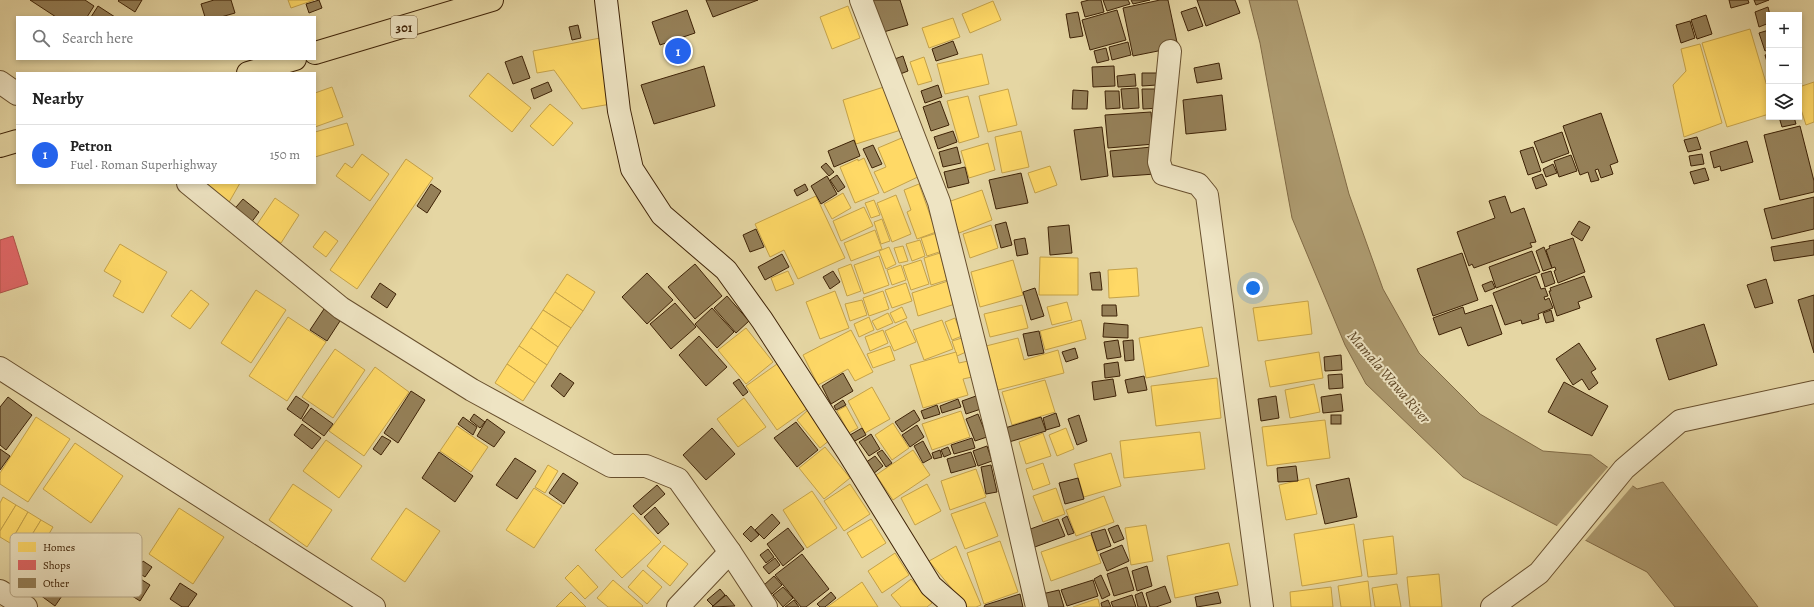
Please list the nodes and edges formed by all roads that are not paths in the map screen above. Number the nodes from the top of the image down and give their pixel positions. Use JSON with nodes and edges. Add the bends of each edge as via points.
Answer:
{"nodes":[{"id":1,"x":492,"y":0,"type":"edge"},
{"id":2,"x":606,"y":0,"type":"edge"},
{"id":3,"x":861,"y":0,"type":"edge"},
{"id":4,"x":1170,"y":51,"type":"dead end"},
{"id":5,"x":316,"y":53,"type":"edge"},
{"id":6,"x":292,"y":60,"type":"edge"},
{"id":7,"x":251,"y":72,"type":"edge"},
{"id":8,"x":0,"y":82,"type":"edge"},
{"id":9,"x":16,"y":93,"type":"edge"},
{"id":10,"x":16,"y":141,"type":"edge"},
{"id":11,"x":0,"y":146,"type":"edge"},
{"id":12,"x":189,"y":184,"type":"edge"},
{"id":13,"x":0,"y":368,"type":"edge"},
{"id":14,"x":1814,"y":392,"type":"edge"},
{"id":15,"x":730,"y":552,"type":"junction"},
{"id":16,"x":0,"y":591,"type":"edge"},
{"id":17,"x":26,"y":607,"type":"edge"},
{"id":18,"x":374,"y":607,"type":"edge"},
{"id":19,"x":678,"y":607,"type":"edge"},
{"id":20,"x":766,"y":607,"type":"edge"},
{"id":21,"x":955,"y":607,"type":"edge"},
{"id":22,"x":1037,"y":607,"type":"edge"},
{"id":23,"x":1262,"y":607,"type":"edge"},
{"id":24,"x":1492,"y":607,"type":"edge"}],
"edges":[{"from":1,"to":5,"type":"main road","number":"301"},
{"from":2,"to":21,"type":"street","via":[[619,112],[632,169],[662,215],[726,270],[762,320],[848,452],[931,586]]},
{"from":3,"to":22,"type":"street","via":[[939,202]]},
{"from":4,"to":23,"type":"street","via":[[1159,162],[1163,174],[1198,184],[1207,195]]},
{"from":6,"to":7,"type":"main road"},
{"from":8,"to":9,"type":"street"},
{"from":10,"to":11,"type":"main road"},
{"from":12,"to":15,"type":"street","via":[[341,308],[472,390],[611,466],[646,466],[678,479]]},
{"from":13,"to":18,"type":"street"},
{"from":14,"to":24,"type":"street","via":[[1680,421],[1624,469],[1538,573]]},
{"from":15,"to":19,"type":"street"},
{"from":15,"to":20,"type":"street"},
{"from":16,"to":17,"type":"street"}]}
